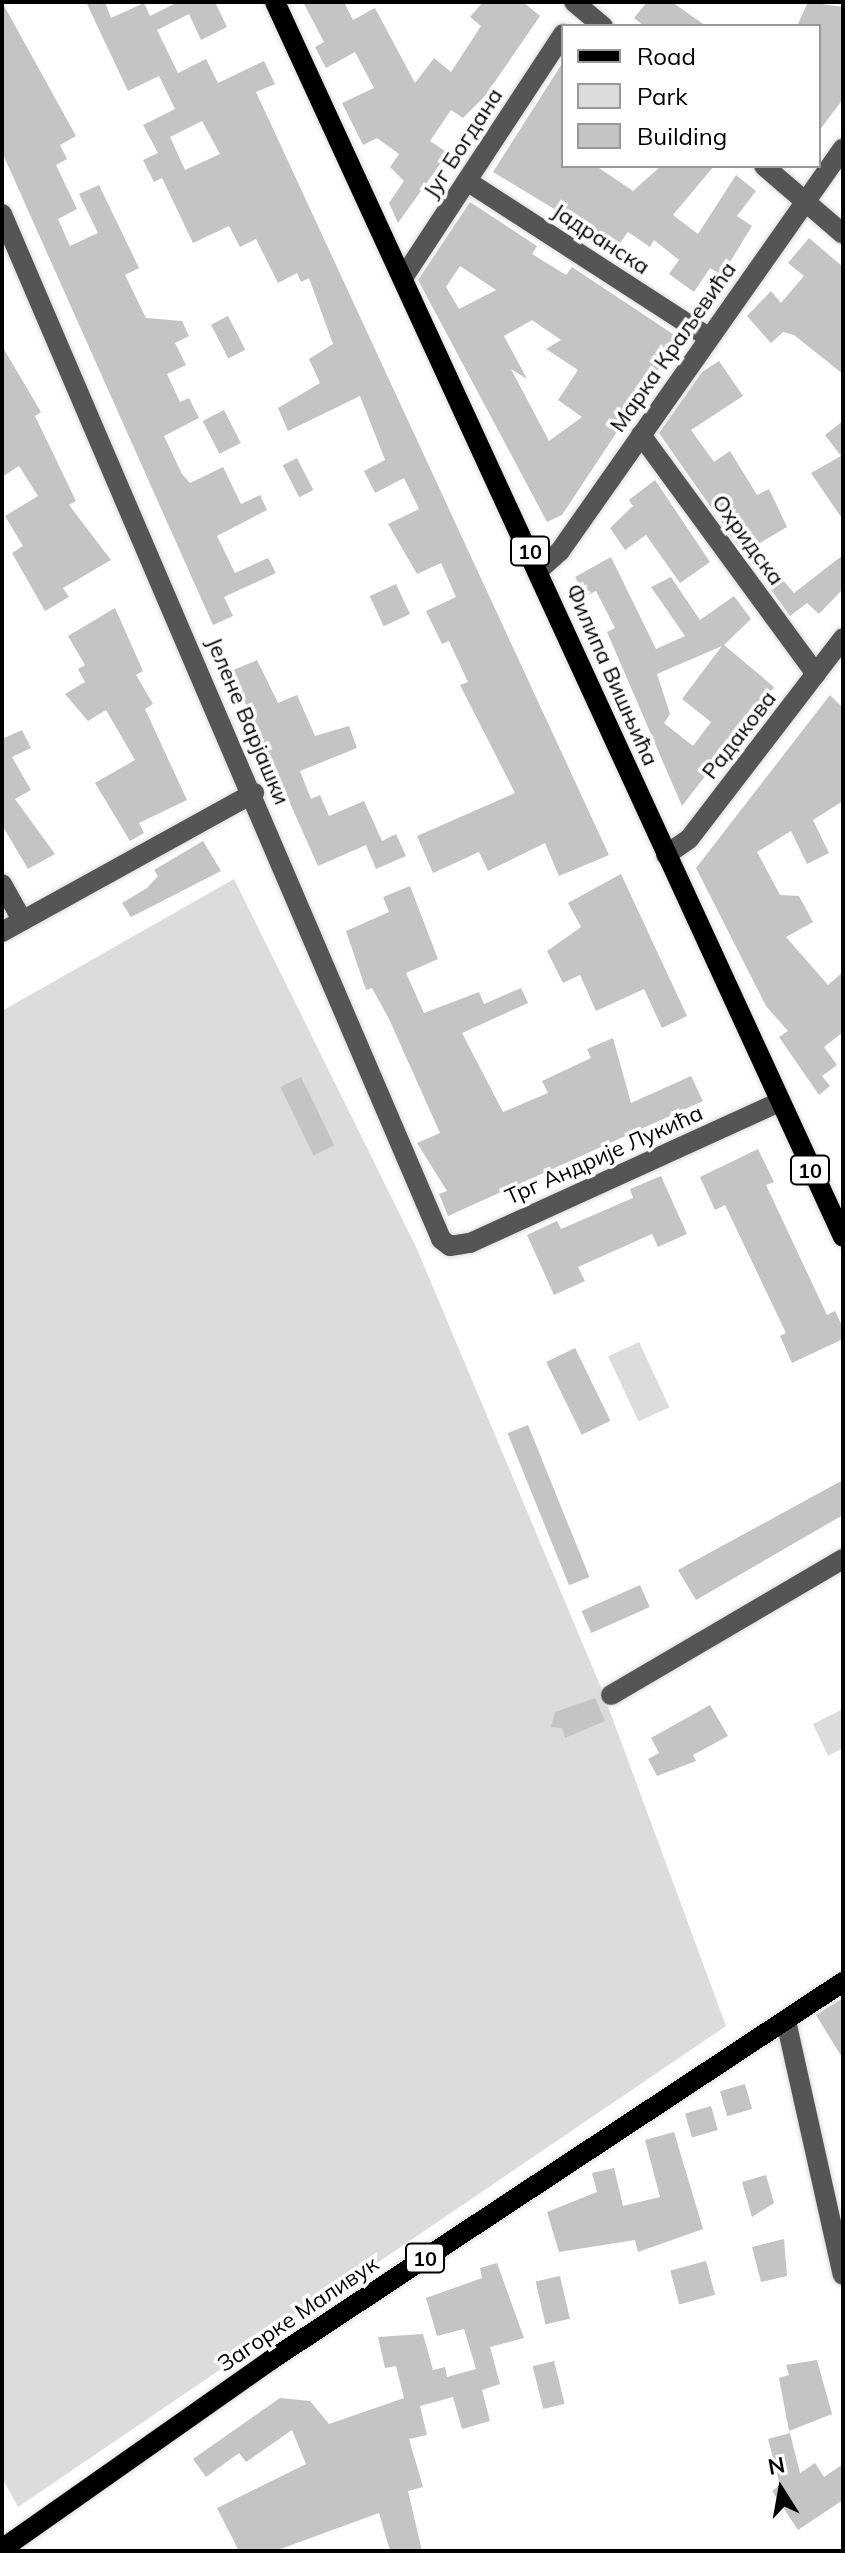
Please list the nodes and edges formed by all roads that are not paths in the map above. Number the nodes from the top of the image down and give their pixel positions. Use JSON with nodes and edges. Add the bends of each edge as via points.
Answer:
{"nodes":[{"id":1,"x":275,"y":2,"type":"edge"},
{"id":2,"x":579,"y":4,"type":"edge"},
{"id":3,"x":569,"y":24,"type":"edge"},
{"id":4,"x":601,"y":24,"type":"edge"},
{"id":5,"x":561,"y":37,"type":"edge"},
{"id":6,"x":843,"y":148,"type":"edge"},
{"id":7,"x":766,"y":168,"type":"edge"},
{"id":8,"x":467,"y":181,"type":"junction"},
{"id":9,"x":805,"y":202,"type":"junction"},
{"id":10,"x":2,"y":214,"type":"edge"},
{"id":11,"x":843,"y":234,"type":"edge"},
{"id":12,"x":403,"y":278,"type":"junction"},
{"id":13,"x":708,"y":337,"type":"junction"},
{"id":14,"x":641,"y":435,"type":"junction"},
{"id":15,"x":539,"y":570,"type":"junction"},
{"id":16,"x":843,"y":638,"type":"edge"},
{"id":17,"x":816,"y":674,"type":"junction"},
{"id":18,"x":254,"y":793,"type":"junction"},
{"id":19,"x":666,"y":855,"type":"junction"},
{"id":20,"x":2,"y":884,"type":"edge"},
{"id":21,"x":22,"y":920,"type":"junction"},
{"id":22,"x":2,"y":932,"type":"edge"},
{"id":23,"x":777,"y":1103,"type":"junction"},
{"id":24,"x":843,"y":1237,"type":"edge"},
{"id":25,"x":450,"y":1246,"type":"joint"},
{"id":26,"x":843,"y":1559,"type":"edge"},
{"id":27,"x":611,"y":1695,"type":"dead end"},
{"id":28,"x":843,"y":1982,"type":"edge"},
{"id":29,"x":786,"y":2021,"type":"junction"},
{"id":30,"x":843,"y":2275,"type":"edge"},
{"id":31,"x":2,"y":2549,"type":"edge"}],
"edges":[{"from":1,"to":12,"type":"main road","name":"Филипа Вишњића","number":"10"},
{"from":2,"to":3,"type":"street"},
{"from":2,"to":4,"type":"street"},
{"from":5,"to":8,"type":"street","name":"Југ Богдана"},
{"from":6,"to":9,"type":"street","name":"Марка Краљевића"},
{"from":7,"to":9,"type":"street"},
{"from":8,"to":12,"type":"street","name":"Југ Богдана"},
{"from":8,"to":13,"type":"street","name":"Јадранска"},
{"from":9,"to":11,"type":"street"},
{"from":9,"to":13,"type":"street","name":"Марка Краљевића"},
{"from":10,"to":18,"type":"street","name":"Јелене Варјашки"},
{"from":12,"to":15,"type":"main road","name":"Филипа Вишњића","number":"10"},
{"from":13,"to":14,"type":"street","name":"Марка Краљевића"},
{"from":14,"to":15,"type":"street","name":"Марка Краљевића","via":[[560,551]]},
{"from":14,"to":17,"type":"street","name":"Охридска"},
{"from":15,"to":19,"type":"main road","name":"Филипа Вишњића","number":"10"},
{"from":16,"to":17,"type":"street","name":"Радакова"},
{"from":17,"to":19,"type":"street","name":"Радакова","via":[[689,839]]},
{"from":18,"to":21,"type":"street"},
{"from":18,"to":25,"type":"street","name":"Јелене Варјашки","via":[[436,1230]]},
{"from":19,"to":23,"type":"main road","name":"Филипа Вишњића","number":"10"},
{"from":20,"to":21,"type":"street"},
{"from":21,"to":22,"type":"street"},
{"from":23,"to":24,"type":"main road","name":"Филипа Вишњића","number":"10"},
{"from":23,"to":25,"type":"street","name":"Трг Андрије Лукића"},
{"from":26,"to":27,"type":"street"},
{"from":28,"to":29,"type":"main road","number":"10"},
{"from":29,"to":30,"type":"street"},
{"from":29,"to":31,"type":"main road","name":"Загорке Маливук","number":"10","via":[[271,2360]]}]}
